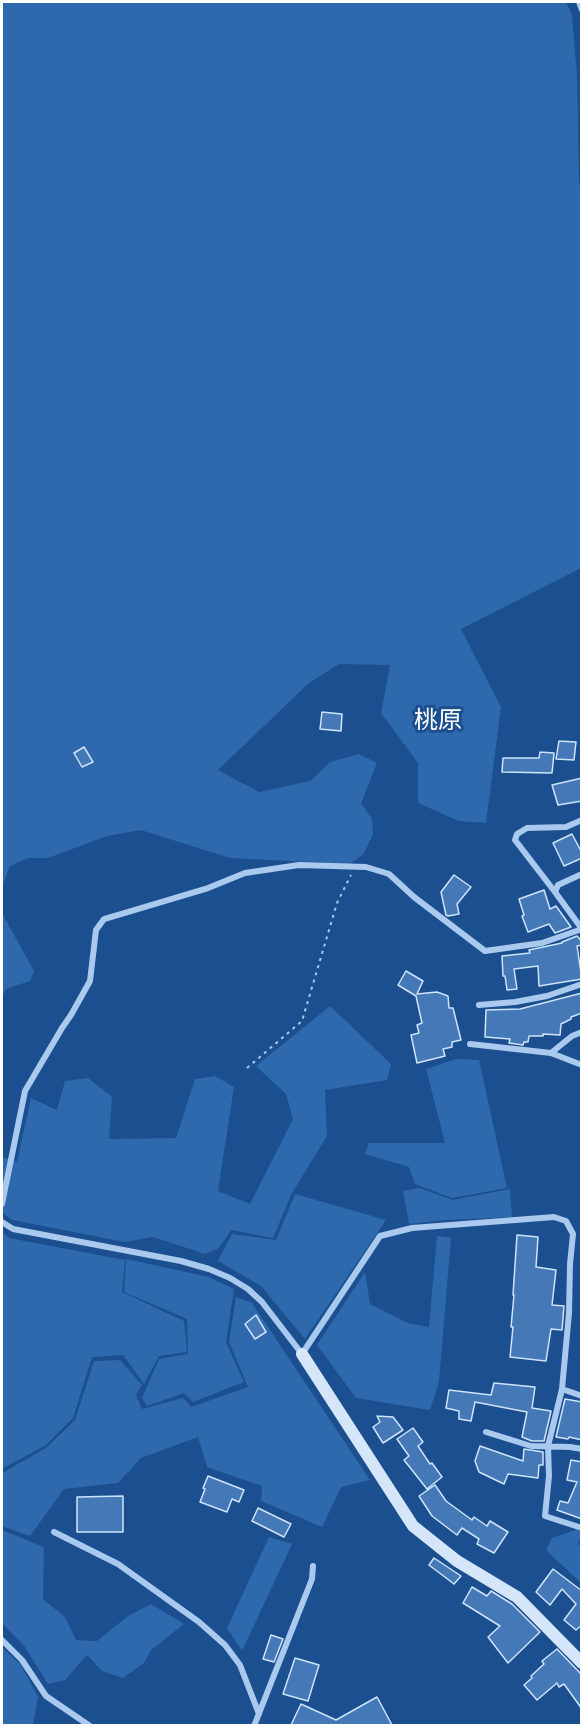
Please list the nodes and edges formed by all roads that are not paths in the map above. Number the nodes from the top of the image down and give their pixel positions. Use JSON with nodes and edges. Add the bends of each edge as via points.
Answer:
{"nodes":[{"id":1,"x":579,"y":2,"type":"edge"},
{"id":2,"x":582,"y":10,"type":"edge"},
{"id":3,"x":582,"y":820,"type":"edge"},
{"id":4,"x":582,"y":874,"type":"edge"},
{"id":5,"x":555,"y":892,"type":"junction"},
{"id":6,"x":582,"y":929,"type":"edge"},
{"id":7,"x":582,"y":984,"type":"edge"},
{"id":8,"x":479,"y":1005,"type":"dead end"},
{"id":9,"x":582,"y":1032,"type":"edge"},
{"id":10,"x":470,"y":1044,"type":"dead end"},
{"id":11,"x":551,"y":1053,"type":"junction"},
{"id":12,"x":582,"y":1065,"type":"edge"},
{"id":13,"x":2,"y":1204,"type":"edge"},
{"id":14,"x":2,"y":1222,"type":"edge"},
{"id":15,"x":302,"y":1354,"type":"junction"},
{"id":16,"x":562,"y":1389,"type":"junction"},
{"id":17,"x":582,"y":1396,"type":"edge"},
{"id":18,"x":486,"y":1432,"type":"dead end"},
{"id":19,"x":548,"y":1446,"type":"junction"},
{"id":20,"x":582,"y":1449,"type":"edge"},
{"id":21,"x":582,"y":1528,"type":"edge"},
{"id":22,"x":54,"y":1532,"type":"dead end"},
{"id":23,"x":313,"y":1566,"type":"dead end"},
{"id":24,"x":2,"y":1640,"type":"edge"},
{"id":25,"x":582,"y":1663,"type":"edge"},
{"id":26,"x":259,"y":1714,"type":"junction"},
{"id":27,"x":90,"y":1725,"type":"edge"},
{"id":28,"x":254,"y":1725,"type":"edge"}],
"edges":[{"from":1,"to":2,"type":"street"},
{"from":3,"to":5,"type":"street","via":[[566,827],[527,828],[517,834],[515,840]]},
{"from":4,"to":5,"type":"street","via":[[558,885]]},
{"from":5,"to":6,"type":"street"},
{"from":6,"to":13,"type":"street","via":[[542,943],[485,951],[389,874],[366,867],[299,865],[245,873],[104,919],[96,930],[90,981],[25,1091]]},
{"from":7,"to":8,"type":"street","via":[[547,996]]},
{"from":9,"to":11,"type":"street"},
{"from":10,"to":11,"type":"street"},
{"from":11,"to":12,"type":"street"},
{"from":14,"to":15,"type":"street","via":[[13,1229],[181,1261],[230,1278],[262,1302]]},
{"from":15,"to":16,"type":"street","via":[[380,1236],[412,1228],[554,1217],[566,1221],[573,1234]]},
{"from":15,"to":25,"type":"street","via":[[413,1526],[457,1562],[517,1597]]},
{"from":16,"to":17,"type":"street"},
{"from":16,"to":19,"type":"street"},
{"from":18,"to":19,"type":"street","via":[[531,1446]]},
{"from":19,"to":20,"type":"street"},
{"from":19,"to":21,"type":"street","via":[[545,1515]]},
{"from":22,"to":26,"type":"street","via":[[118,1564],[225,1645],[240,1665]]},
{"from":23,"to":26,"type":"street","via":[[312,1579]]},
{"from":24,"to":27,"type":"street","via":[[22,1660],[46,1696]]},
{"from":26,"to":28,"type":"street"}]}
